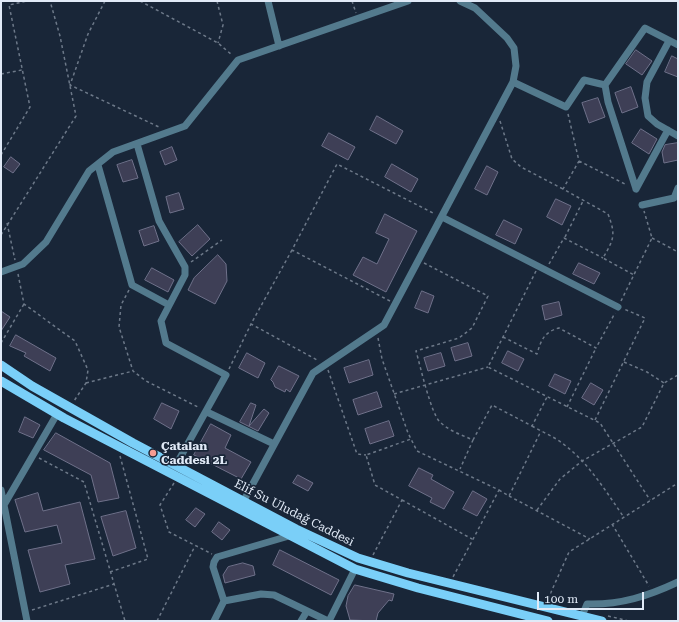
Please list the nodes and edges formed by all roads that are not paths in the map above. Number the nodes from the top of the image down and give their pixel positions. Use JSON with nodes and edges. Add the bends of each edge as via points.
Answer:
{"nodes":[{"id":1,"x":268,"y":1,"type":"edge"},
{"id":2,"x":408,"y":1,"type":"edge"},
{"id":3,"x":460,"y":1,"type":"edge"},
{"id":4,"x":669,"y":41,"type":"junction"},
{"id":5,"x":678,"y":45,"type":"edge"},
{"id":6,"x":279,"y":46,"type":"junction"},
{"id":7,"x":513,"y":82,"type":"junction"},
{"id":8,"x":605,"y":85,"type":"junction"},
{"id":9,"x":668,"y":130,"type":"junction"},
{"id":10,"x":678,"y":136,"type":"edge"},
{"id":11,"x":136,"y":144,"type":"junction"},
{"id":12,"x":98,"y":164,"type":"junction"},
{"id":13,"x":678,"y":188,"type":"edge"},
{"id":14,"x":642,"y":205,"type":"road end"},
{"id":15,"x":442,"y":218,"type":"junction"},
{"id":16,"x":1,"y":272,"type":"edge"},
{"id":17,"x":170,"y":305,"type":"junction"},
{"id":18,"x":618,"y":307,"type":"road end"},
{"id":19,"x":1,"y":365,"type":"edge"},
{"id":20,"x":1,"y":381,"type":"edge"},
{"id":21,"x":207,"y":412,"type":"junction"},
{"id":22,"x":57,"y":414,"type":"junction"},
{"id":23,"x":274,"y":444,"type":"junction"},
{"id":24,"x":176,"y":465,"type":"junction"},
{"id":25,"x":1,"y":490,"type":"edge"},
{"id":26,"x":243,"y":502,"type":"junction"},
{"id":27,"x":4,"y":505,"type":"junction"},
{"id":28,"x":289,"y":536,"type":"junction"},
{"id":29,"x":355,"y":569,"type":"junction"},
{"id":30,"x":678,"y":582,"type":"edge"},
{"id":31,"x":224,"y":601,"type":"junction"},
{"id":32,"x":307,"y":610,"type":"junction"},
{"id":33,"x":582,"y":616,"type":"junction"},
{"id":34,"x":27,"y":621,"type":"edge"},
{"id":35,"x":214,"y":621,"type":"edge"},
{"id":36,"x":301,"y":621,"type":"edge"},
{"id":37,"x":329,"y":621,"type":"edge"},
{"id":38,"x":548,"y":621,"type":"edge"},
{"id":39,"x":602,"y":621,"type":"edge"}],
"edges":[{"from":1,"to":6,"type":"street"},
{"from":2,"to":6,"type":"street"},
{"from":3,"to":7,"type":"street","via":[[475,8],[514,48],[516,66]]},
{"from":4,"to":5,"type":"street"},
{"from":4,"to":8,"type":"street","via":[[645,28]]},
{"from":4,"to":9,"type":"street","via":[[647,82],[645,98],[648,116]]},
{"from":6,"to":11,"type":"street","via":[[238,60],[185,126]]},
{"from":7,"to":8,"type":"street","via":[[566,107],[584,80]]},
{"from":7,"to":15,"type":"street"},
{"from":8,"to":9,"type":"street","via":[[636,189]]},
{"from":9,"to":10,"type":"street"},
{"from":11,"to":12,"type":"street","via":[[113,152]]},
{"from":11,"to":17,"type":"street","via":[[159,221],[185,267],[185,275]]},
{"from":12,"to":16,"type":"street","via":[[90,171],[46,242],[23,264]]},
{"from":12,"to":17,"type":"street","via":[[132,285]]},
{"from":13,"to":14,"type":"street","via":[[674,198]]},
{"from":15,"to":18,"type":"street"},
{"from":15,"to":23,"type":"street","via":[[384,325],[313,373]]},
{"from":17,"to":21,"type":"street","via":[[161,321],[166,343],[226,375]]},
{"from":19,"to":24,"type":"main road","name":"Elif Su Uludağ Caddesi","via":[[32,386]]},
{"from":20,"to":22,"type":"main road","name":"Elif Su Uludağ Caddesi"},
{"from":21,"to":23,"type":"street"},
{"from":21,"to":24,"type":"street"},
{"from":22,"to":27,"type":"street"},
{"from":22,"to":28,"type":"main road","name":"Elif Su Uludağ Caddesi"},
{"from":23,"to":26,"type":"street"},
{"from":24,"to":26,"type":"main road","name":"Elif Su Uludağ Caddesi"},
{"from":25,"to":27,"type":"street"},
{"from":26,"to":33,"type":"main road","name":"Elif Su Uludağ Caddesi","via":[[358,558]]},
{"from":27,"to":34,"type":"street"},
{"from":28,"to":29,"type":"main road","name":"Elif Su Uludağ Caddesi"},
{"from":28,"to":31,"type":"street","via":[[217,557],[213,567]]},
{"from":29,"to":37,"type":"street"},
{"from":29,"to":38,"type":"main road","name":"Elif Su Uludağ Caddesi"},
{"from":30,"to":33,"type":"street","via":[[653,594],[628,601],[587,604]]},
{"from":31,"to":32,"type":"street","via":[[261,594],[274,595]]},
{"from":31,"to":35,"type":"street"},
{"from":32,"to":36,"type":"street"},
{"from":32,"to":37,"type":"street"},
{"from":33,"to":39,"type":"main road","name":"Elif Su Uludağ Caddesi"}]}
